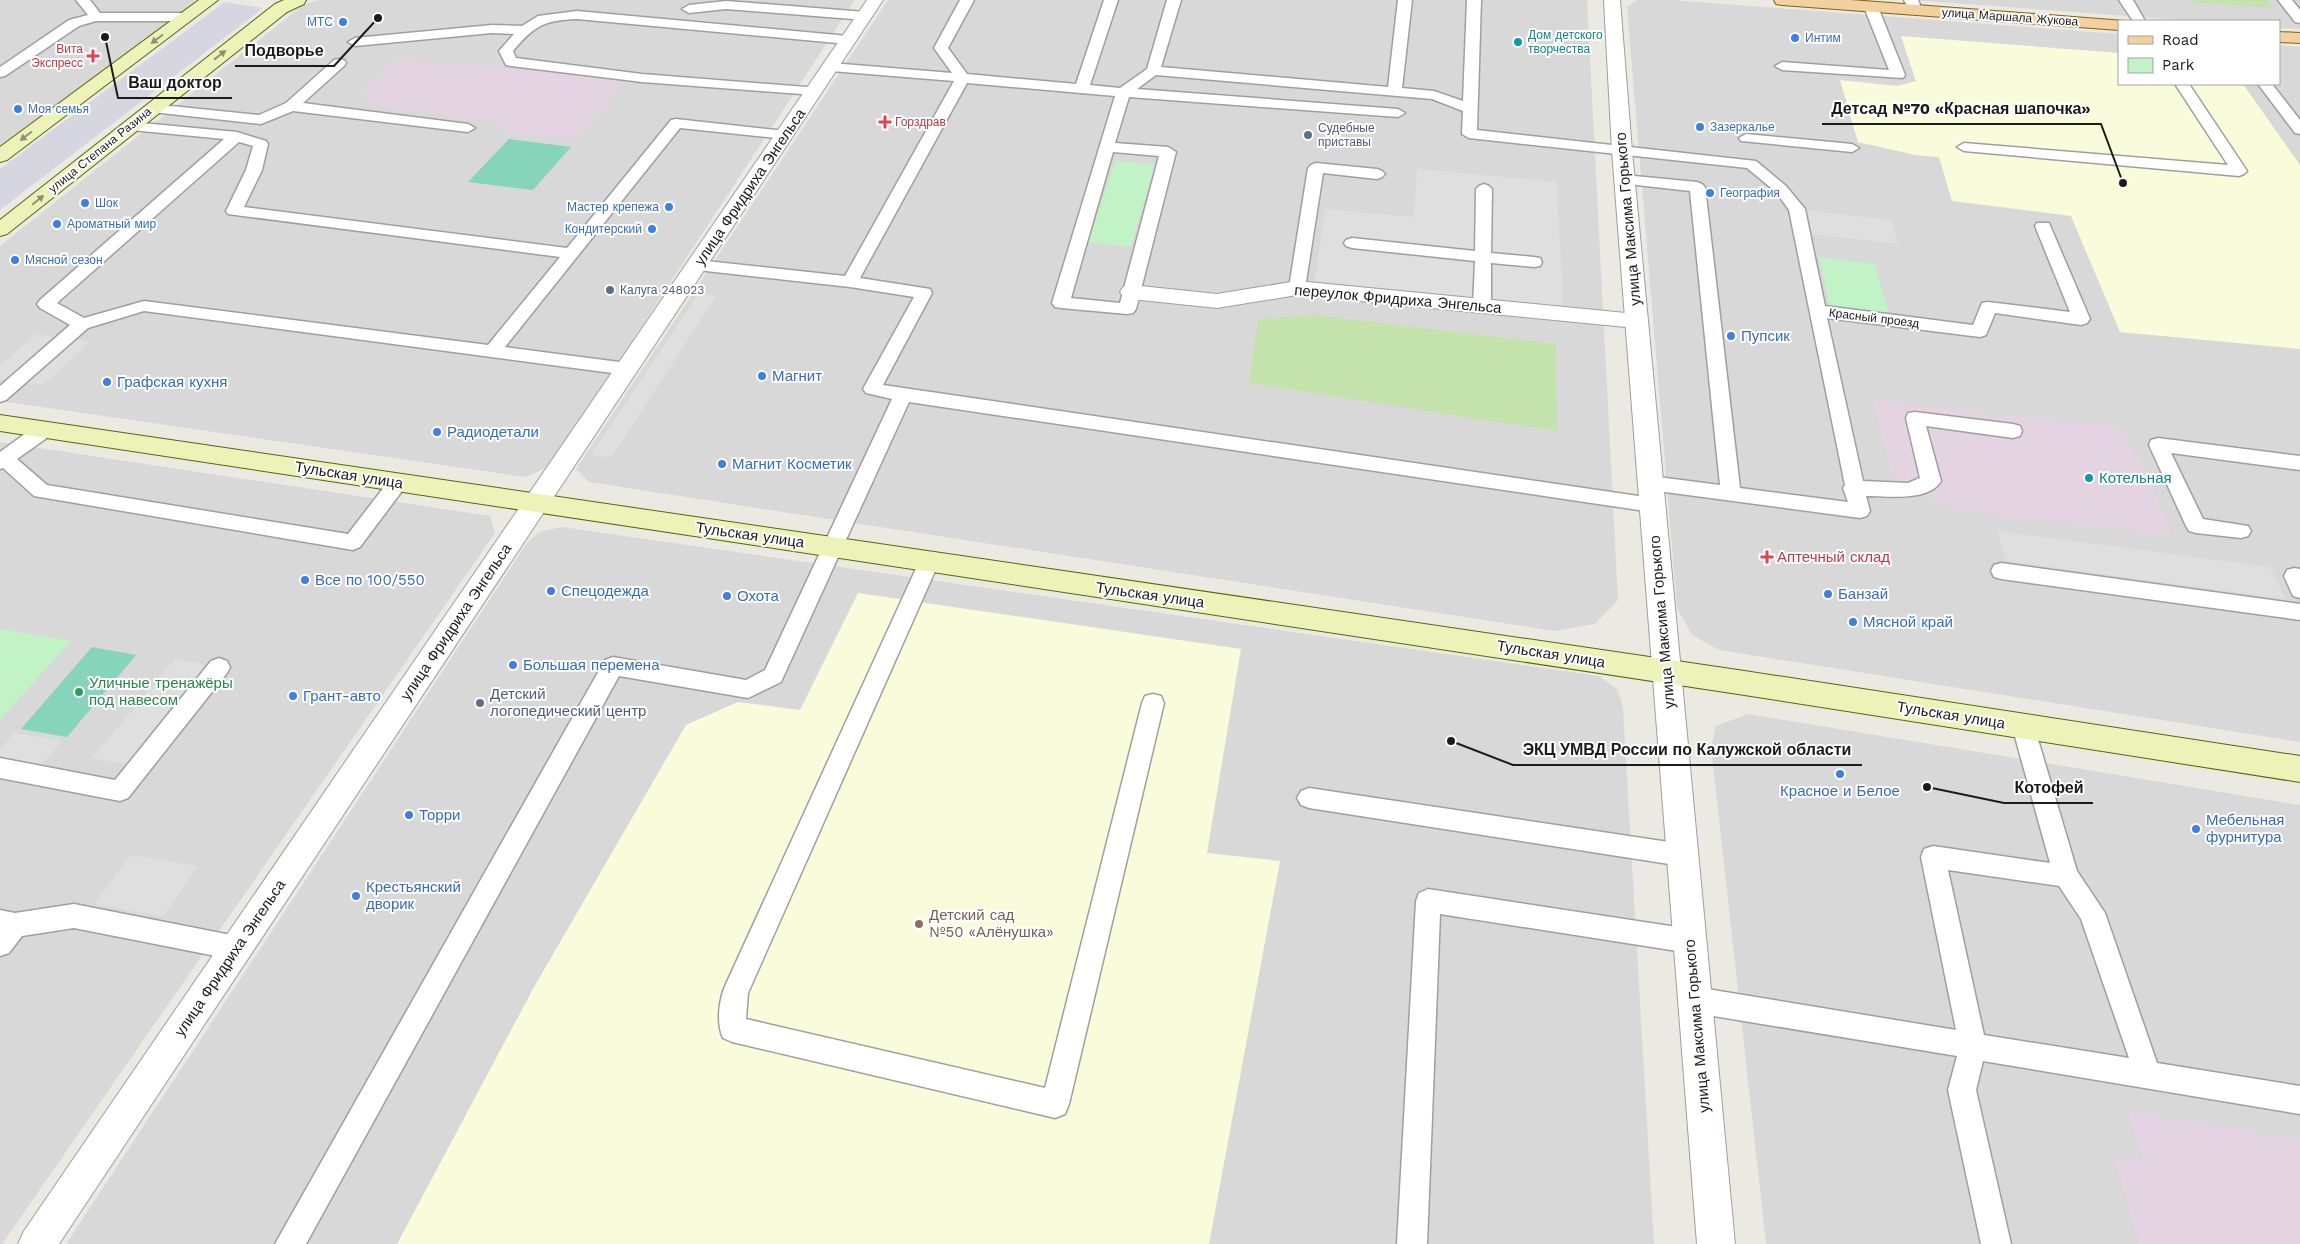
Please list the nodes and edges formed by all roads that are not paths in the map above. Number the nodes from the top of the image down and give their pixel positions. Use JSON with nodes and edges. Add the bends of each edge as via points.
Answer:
{"nodes":[{"id":1,"x":83,"y":0,"type":"edge"},
{"id":2,"x":210,"y":0,"type":"edge"},
{"id":3,"x":298,"y":0,"type":"edge"},
{"id":4,"x":967,"y":0,"type":"edge"},
{"id":5,"x":1111,"y":0,"type":"edge"},
{"id":6,"x":1174,"y":0,"type":"edge"},
{"id":7,"x":1405,"y":0,"type":"edge"},
{"id":8,"x":1474,"y":0,"type":"edge"},
{"id":9,"x":1612,"y":0,"type":"edge"},
{"id":10,"x":1782,"y":0,"type":"edge"},
{"id":11,"x":2126,"y":0,"type":"edge"},
{"id":12,"x":2285,"y":0,"type":"edge"},
{"id":13,"x":1913,"y":5,"type":"edge"},
{"id":14,"x":1871,"y":7,"type":"junction"},
{"id":15,"x":870,"y":8,"type":"edge"},
{"id":16,"x":689,"y":9,"type":"dead end"},
{"id":17,"x":96,"y":17,"type":"junction"},
{"id":18,"x":187,"y":17,"type":"junction"},
{"id":19,"x":2300,"y":19,"type":"edge"},
{"id":20,"x":2138,"y":20,"type":"edge"},
{"id":21,"x":2118,"y":25,"type":"edge"},
{"id":22,"x":524,"y":30,"type":"junction"},
{"id":23,"x":2280,"y":37,"type":"edge"},
{"id":24,"x":2300,"y":38,"type":"edge"},
{"id":25,"x":848,"y":40,"type":"junction"},
{"id":26,"x":355,"y":42,"type":"dead end"},
{"id":27,"x":339,"y":63,"type":"dead end"},
{"id":28,"x":1782,"y":66,"type":"dead end"},
{"id":29,"x":830,"y":67,"type":"junction"},
{"id":30,"x":1153,"y":71,"type":"junction"},
{"id":31,"x":0,"y":74,"type":"edge"},
{"id":32,"x":963,"y":78,"type":"junction"},
{"id":33,"x":2183,"y":85,"type":"edge"},
{"id":34,"x":2265,"y":85,"type":"edge"},
{"id":35,"x":1082,"y":89,"type":"junction"},
{"id":36,"x":814,"y":91,"type":"junction"},
{"id":37,"x":1394,"y":91,"type":"junction"},
{"id":38,"x":1123,"y":92,"type":"junction"},
{"id":39,"x":291,"y":106,"type":"junction"},
{"id":40,"x":2282,"y":106,"type":"junction"},
{"id":41,"x":152,"y":108,"type":"junction"},
{"id":42,"x":2300,"y":108,"type":"edge"},
{"id":43,"x":1470,"y":109,"type":"junction"},
{"id":44,"x":1398,"y":113,"type":"dead end"},
{"id":45,"x":131,"y":126,"type":"junction"},
{"id":46,"x":468,"y":128,"type":"dead end"},
{"id":47,"x":2300,"y":130,"type":"edge"},
{"id":48,"x":784,"y":135,"type":"junction"},
{"id":49,"x":237,"y":136,"type":"junction"},
{"id":50,"x":1106,"y":147,"type":"junction"},
{"id":51,"x":1964,"y":147,"type":"dead end"},
{"id":52,"x":1852,"y":148,"type":"dead end"},
{"id":53,"x":1622,"y":151,"type":"junction"},
{"id":54,"x":2,"y":152,"type":"edge"},
{"id":55,"x":1751,"y":164,"type":"junction"},
{"id":56,"x":1377,"y":174,"type":"dead end"},
{"id":57,"x":1624,"y":180,"type":"junction"},
{"id":58,"x":1484,"y":189,"type":"dead end"},
{"id":59,"x":2043,"y":226,"type":"dead end"},
{"id":60,"x":0,"y":230,"type":"edge"},
{"id":61,"x":1352,"y":243,"type":"dead end"},
{"id":62,"x":571,"y":254,"type":"junction"},
{"id":63,"x":1483,"y":256,"type":"junction"},
{"id":64,"x":1534,"y":262,"type":"dead end"},
{"id":65,"x":697,"y":265,"type":"junction"},
{"id":66,"x":850,"y":282,"type":"junction"},
{"id":67,"x":1297,"y":288,"type":"junction"},
{"id":68,"x":1131,"y":292,"type":"junction"},
{"id":69,"x":1482,"y":306,"type":"junction"},
{"id":70,"x":1817,"y":311,"type":"junction"},
{"id":71,"x":1636,"y":321,"type":"junction"},
{"id":72,"x":82,"y":324,"type":"junction"},
{"id":73,"x":492,"y":351,"type":"junction"},
{"id":74,"x":627,"y":369,"type":"junction"},
{"id":75,"x":903,"y":395,"type":"junction"},
{"id":76,"x":0,"y":396,"type":"edge"},
{"id":77,"x":0,"y":423,"type":"edge"},
{"id":78,"x":44,"y":430,"type":"junction"},
{"id":79,"x":2013,"y":431,"type":"dead end"},
{"id":80,"x":2,"y":461,"type":"edge"},
{"id":81,"x":2300,"y":463,"type":"edge"},
{"id":82,"x":398,"y":483,"type":"junction"},
{"id":83,"x":1853,"y":488,"type":"junction"},
{"id":84,"x":1651,"y":494,"type":"junction"},
{"id":85,"x":1731,"y":494,"type":"junction"},
{"id":86,"x":535,"y":503,"type":"junction"},
{"id":87,"x":2241,"y":531,"type":"dead end"},
{"id":88,"x":833,"y":547,"type":"junction"},
{"id":89,"x":929,"y":562,"type":"junction"},
{"id":90,"x":2001,"y":571,"type":"dead end"},
{"id":91,"x":2300,"y":577,"type":"edge"},
{"id":92,"x":2300,"y":590,"type":"edge"},
{"id":93,"x":2300,"y":612,"type":"edge"},
{"id":94,"x":219,"y":668,"type":"dead end"},
{"id":95,"x":1667,"y":672,"type":"junction"},
{"id":96,"x":1153,"y":703,"type":"dead end"},
{"id":97,"x":2022,"y":726,"type":"junction"},
{"id":98,"x":0,"y":768,"type":"edge"},
{"id":99,"x":2300,"y":769,"type":"edge"},
{"id":100,"x":1309,"y":798,"type":"dead end"},
{"id":101,"x":1682,"y":856,"type":"junction"},
{"id":102,"x":2066,"y":876,"type":"junction"},
{"id":103,"x":5,"y":930,"type":"edge"},
{"id":104,"x":1690,"y":941,"type":"junction"},
{"id":105,"x":236,"y":948,"type":"junction"},
{"id":106,"x":1695,"y":1000,"type":"junction"},
{"id":107,"x":1973,"y":1046,"type":"junction"},
{"id":108,"x":2148,"y":1075,"type":"junction"},
{"id":109,"x":2300,"y":1100,"type":"edge"},
{"id":110,"x":37,"y":1244,"type":"edge"},
{"id":111,"x":290,"y":1244,"type":"edge"},
{"id":112,"x":1412,"y":1244,"type":"edge"},
{"id":113,"x":1716,"y":1244,"type":"edge"},
{"id":114,"x":1996,"y":1244,"type":"edge"}],
"edges":[{"from":1,"to":17,"type":"lane"},
{"from":2,"to":18,"type":"main road"},
{"from":41,"to":3,"type":"main road","name":"улица Степана Разина","one_way":true,"via":[[281,8]]},
{"from":4,"to":32,"type":"lane","via":[[942,48]]},
{"from":5,"to":35,"type":"lane"},
{"from":6,"to":30,"type":"lane"},
{"from":7,"to":37,"type":"lane"},
{"from":8,"to":43,"type":"lane"},
{"from":9,"to":53,"type":"street","name":"улица Максима Горького"},
{"from":10,"to":14,"type":"main road","name":"улица Маршала Жукова"},
{"from":11,"to":20,"type":"lane"},
{"from":12,"to":19,"type":"lane"},
{"from":13,"to":14,"type":"main road","name":"улица Маршала Жукова"},
{"from":13,"to":21,"type":"main road","name":"улица Маршала Жукова"},
{"from":14,"to":28,"type":"lane","via":[[1898,75]]},
{"from":15,"to":16,"type":"lane","via":[[726,5]]},
{"from":15,"to":25,"type":"street","name":"улица Фридриха Энгельса"},
{"from":17,"to":18,"type":"lane"},
{"from":17,"to":31,"type":"lane","via":[[74,23]]},
{"from":18,"to":54,"type":"main road","one_way":true},
{"from":22,"to":25,"type":"lane","via":[[528,25],[552,16],[577,15]]},
{"from":22,"to":26,"type":"lane","via":[[492,29]]},
{"from":22,"to":36,"type":"lane","via":[[506,51],[511,62],[642,78]]},
{"from":23,"to":24,"type":"main road"},
{"from":25,"to":29,"type":"street","name":"улица Фридриха Энгельса"},
{"from":27,"to":39,"type":"lane"},
{"from":29,"to":32,"type":"lane"},
{"from":29,"to":36,"type":"street","name":"улица Фридриха Энгельса"},
{"from":30,"to":37,"type":"lane"},
{"from":30,"to":38,"type":"lane"},
{"from":32,"to":35,"type":"lane"},
{"from":32,"to":66,"type":"lane"},
{"from":33,"to":51,"type":"lane","via":[[2239,171]]},
{"from":34,"to":40,"type":"lane"},
{"from":35,"to":38,"type":"lane"},
{"from":36,"to":48,"type":"street","name":"улица Фридриха Энгельса"},
{"from":37,"to":43,"type":"lane","via":[[1434,95]]},
{"from":38,"to":44,"type":"lane"},
{"from":38,"to":50,"type":"lane"},
{"from":39,"to":41,"type":"lane","via":[[261,120]]},
{"from":39,"to":46,"type":"lane"},
{"from":40,"to":42,"type":"lane"},
{"from":40,"to":47,"type":"lane"},
{"from":41,"to":45,"type":"main road","name":"улица Степана Разина"},
{"from":43,"to":53,"type":"lane","via":[[1468,134]]},
{"from":45,"to":49,"type":"lane"},
{"from":60,"to":45,"type":"main road","name":"улица Степана Разина","one_way":true},
{"from":48,"to":62,"type":"lane","via":[[676,123]]},
{"from":48,"to":65,"type":"street","name":"улица Фридриха Энгельса"},
{"from":49,"to":62,"type":"lane","via":[[261,144],[254,170],[234,211]]},
{"from":49,"to":72,"type":"lane","via":[[46,304]]},
{"from":50,"to":68,"type":"lane","via":[[1168,152]]},
{"from":50,"to":68,"type":"lane","via":[[1061,303],[1127,309]]},
{"from":52,"to":55,"type":"lane","via":[[1744,131]]},
{"from":53,"to":55,"type":"lane"},
{"from":53,"to":57,"type":"street","name":"улица Максима Горького"},
{"from":55,"to":70,"type":"lane","name":"Красный проезд","via":[[1780,189],[1796,209]]},
{"from":56,"to":67,"type":"lane","via":[[1316,168]]},
{"from":57,"to":71,"type":"street","name":"улица Максима Горького"},
{"from":57,"to":85,"type":"lane","via":[[1696,187]]},
{"from":58,"to":63,"type":"lane"},
{"from":59,"to":70,"type":"lane","name":"Красный проезд","via":[[2081,319],[1988,307],[1980,331]]},
{"from":61,"to":63,"type":"lane"},
{"from":62,"to":73,"type":"lane"},
{"from":63,"to":64,"type":"lane"},
{"from":63,"to":69,"type":"lane"},
{"from":65,"to":66,"type":"lane"},
{"from":65,"to":74,"type":"street","name":"улица Фридриха Энгельса"},
{"from":66,"to":75,"type":"lane","via":[[924,293],[872,390]]},
{"from":67,"to":68,"type":"street","name":"переулок Фридриха Энгельса","via":[[1217,301]]},
{"from":67,"to":69,"type":"street","name":"переулок Фридриха Энгельса"},
{"from":69,"to":71,"type":"street","name":"переулок Фридриха Энгельса"},
{"from":70,"to":83,"type":"lane"},
{"from":71,"to":84,"type":"street","name":"улица Максима Горького"},
{"from":72,"to":73,"type":"lane","via":[[144,306]]},
{"from":72,"to":76,"type":"lane"},
{"from":73,"to":74,"type":"lane"},
{"from":74,"to":86,"type":"street","name":"улица Фридриха Энгельса"},
{"from":75,"to":84,"type":"lane"},
{"from":75,"to":88,"type":"lane"},
{"from":77,"to":78,"type":"main road","name":"Тульская улица"},
{"from":78,"to":80,"type":"lane"},
{"from":78,"to":82,"type":"main road","name":"Тульская улица"},
{"from":79,"to":83,"type":"lane","via":[[1916,418],[1931,480],[1910,490]]},
{"from":80,"to":82,"type":"lane","via":[[41,490],[353,542]]},
{"from":81,"to":87,"type":"lane","via":[[2158,445],[2196,526]]},
{"from":82,"to":86,"type":"main road","name":"Тульская улица"},
{"from":83,"to":85,"type":"lane","via":[[1860,511]]},
{"from":84,"to":85,"type":"lane"},
{"from":84,"to":95,"type":"street","name":"улица Максима Горького"},
{"from":86,"to":88,"type":"main road","name":"Тульская улица"},
{"from":86,"to":105,"type":"street","name":"улица Фридриха Энгельса"},
{"from":88,"to":89,"type":"main road","name":"Тульская улица"},
{"from":88,"to":111,"type":"lane","via":[[773,676],[748,688],[613,666]]},
{"from":89,"to":95,"type":"main road","name":"Тульская улица"},
{"from":89,"to":96,"type":"lane","via":[[735,993],[732,1029],[1055,1104]]},
{"from":90,"to":93,"type":"lane"},
{"from":91,"to":92,"type":"lane","via":[[2294,576]]},
{"from":94,"to":98,"type":"lane","via":[[120,791]]},
{"from":95,"to":97,"type":"main road","name":"Тульская улица"},
{"from":95,"to":101,"type":"street","name":"улица Максима Горького"},
{"from":97,"to":99,"type":"main road","name":"Тульская улица"},
{"from":97,"to":102,"type":"lane"},
{"from":100,"to":101,"type":"lane"},
{"from":101,"to":104,"type":"street","name":"улица Максима Горького"},
{"from":102,"to":107,"type":"lane","via":[[1933,857]]},
{"from":102,"to":108,"type":"lane","via":[[2092,913]]},
{"from":103,"to":105,"type":"lane","via":[[74,916]]},
{"from":104,"to":106,"type":"street","name":"улица Максима Горького"},
{"from":104,"to":112,"type":"lane","via":[[1428,901]]},
{"from":105,"to":110,"type":"street","name":"улица Фридриха Энгельса"},
{"from":106,"to":107,"type":"lane"},
{"from":106,"to":113,"type":"street","name":"улица Максима Горького"},
{"from":107,"to":108,"type":"lane"},
{"from":107,"to":114,"type":"lane","via":[[1962,1090]]},
{"from":108,"to":109,"type":"lane"}]}
